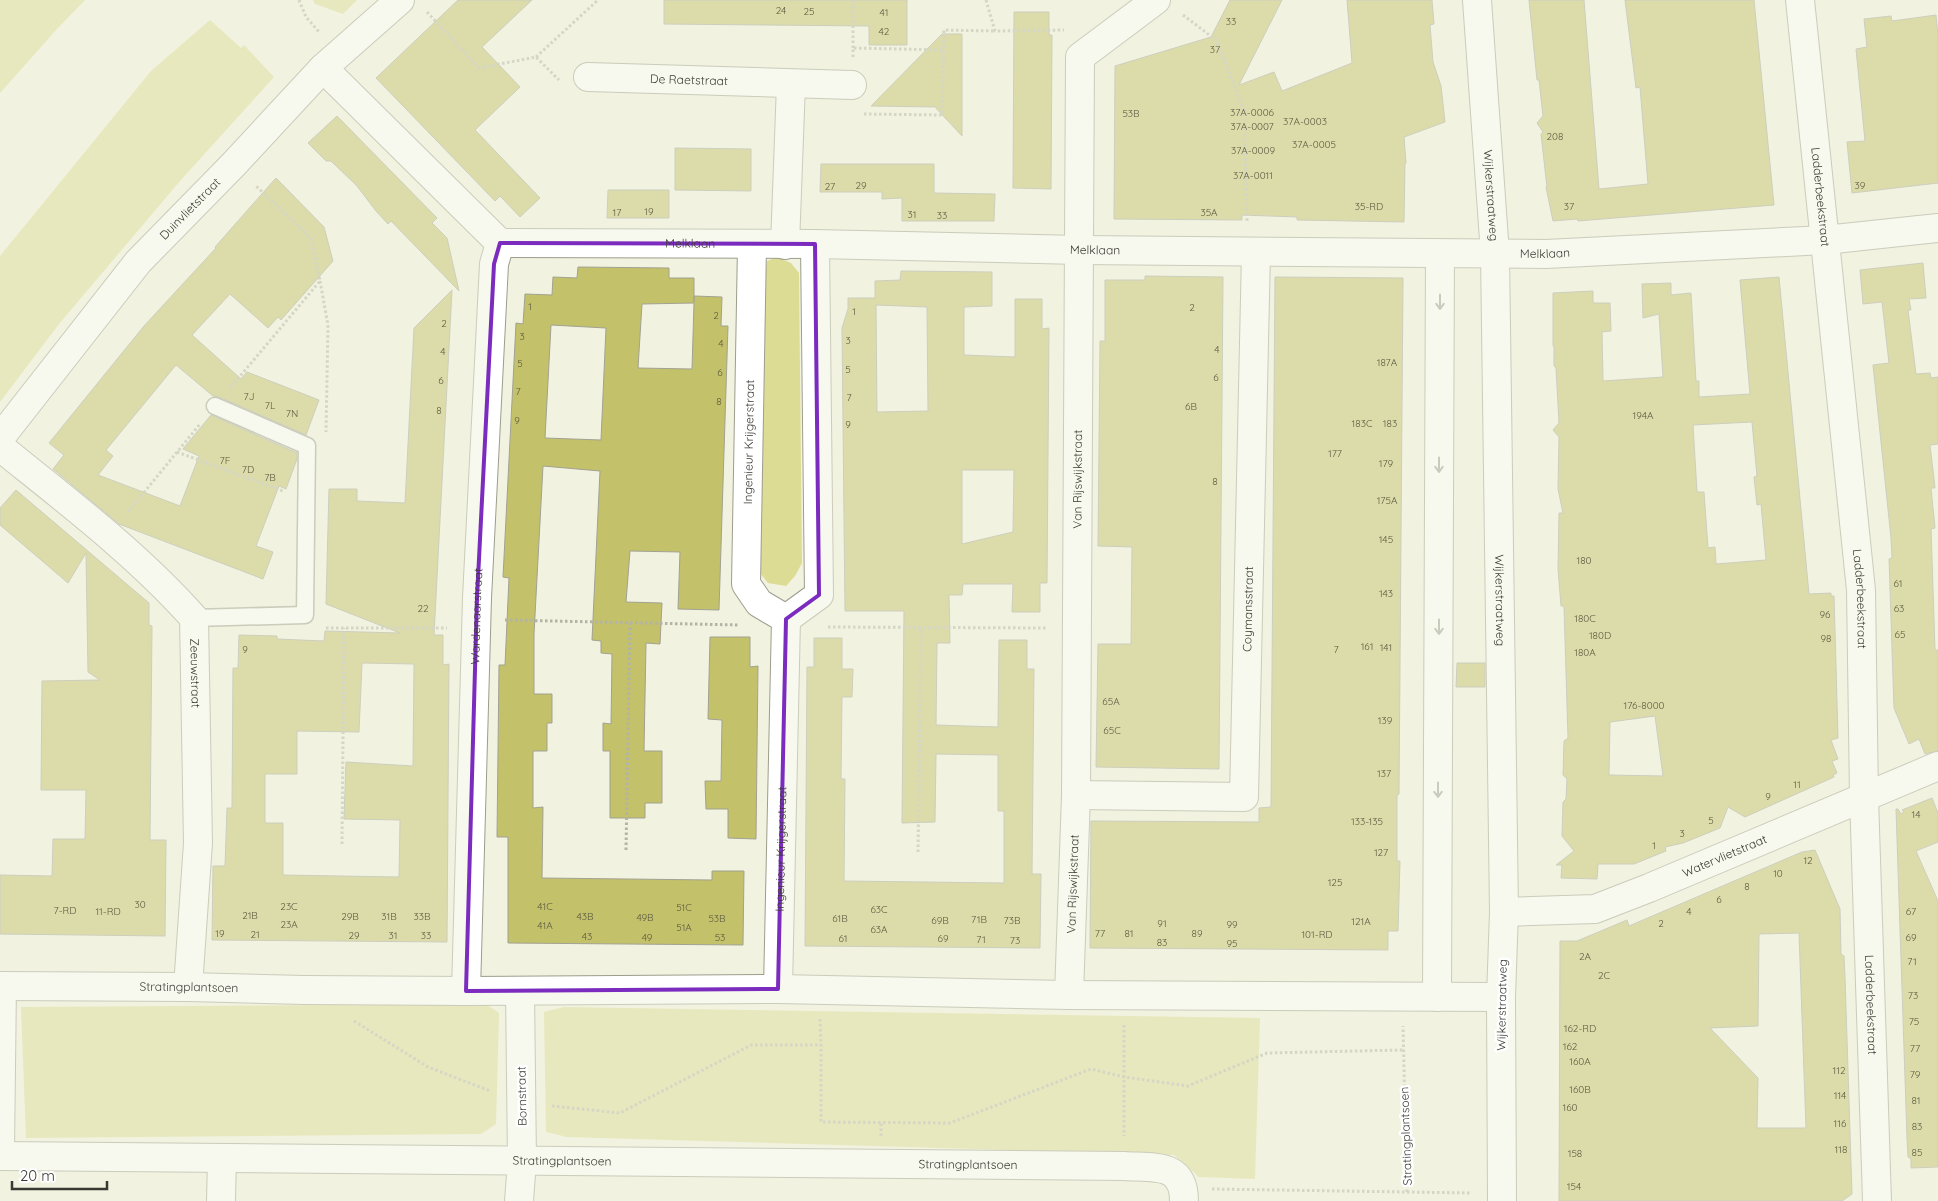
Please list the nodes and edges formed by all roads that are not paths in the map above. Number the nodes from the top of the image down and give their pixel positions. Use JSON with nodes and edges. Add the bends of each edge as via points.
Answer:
{"nodes":[{"id":1,"x":400,"y":0,"type":"edge"},
{"id":2,"x":1477,"y":0,"type":"edge"},
{"id":3,"x":1800,"y":0,"type":"edge"},
{"id":4,"x":1167,"y":6,"type":"edge"},
{"id":5,"x":330,"y":61,"type":"junction"},
{"id":6,"x":588,"y":77,"type":"dead end"},
{"id":7,"x":791,"y":84,"type":"junction"},
{"id":8,"x":852,"y":86,"type":"road end"},
{"id":9,"x":1938,"y":228,"type":"edge"},
{"id":10,"x":1825,"y":240,"type":"junction"},
{"id":11,"x":500,"y":242,"type":"junction"},
{"id":12,"x":815,"y":244,"type":"junction"},
{"id":13,"x":752,"y":245,"type":"junction"},
{"id":14,"x":785,"y":245,"type":"junction"},
{"id":15,"x":1080,"y":250,"type":"junction"},
{"id":16,"x":1251,"y":252,"type":"junction"},
{"id":17,"x":1440,"y":254,"type":"junction"},
{"id":18,"x":1495,"y":254,"type":"junction"},
{"id":19,"x":215,"y":406,"type":"road end"},
{"id":20,"x":0,"y":438,"type":"edge"},
{"id":21,"x":0,"y":447,"type":"edge"},
{"id":22,"x":194,"y":618,"type":"junction"},
{"id":23,"x":786,"y":619,"type":"junction"},
{"id":24,"x":1938,"y":766,"type":"edge"},
{"id":25,"x":1076,"y":795,"type":"junction"},
{"id":26,"x":1864,"y":797,"type":"junction"},
{"id":27,"x":1504,"y":912,"type":"junction"},
{"id":28,"x":1,"y":986,"type":"edge"},
{"id":29,"x":188,"y":987,"type":"junction"},
{"id":30,"x":778,"y":989,"type":"junction"},
{"id":31,"x":520,"y":990,"type":"junction"},
{"id":32,"x":466,"y":991,"type":"junction"},
{"id":33,"x":1069,"y":995,"type":"junction"},
{"id":34,"x":1437,"y":997,"type":"junction"},
{"id":35,"x":1501,"y":997,"type":"junction"},
{"id":36,"x":0,"y":1150,"type":"edge"},
{"id":37,"x":0,"y":1156,"type":"edge"},
{"id":38,"x":222,"y":1158,"type":"junction"},
{"id":39,"x":522,"y":1161,"type":"junction"},
{"id":40,"x":1184,"y":1195,"type":"edge"},
{"id":41,"x":1502,"y":1197,"type":"edge"},
{"id":42,"x":221,"y":1201,"type":"edge"},
{"id":43,"x":519,"y":1201,"type":"edge"},
{"id":44,"x":1877,"y":1201,"type":"edge"}],
"edges":[{"from":1,"to":5,"type":"street","name":"Duinvlietstraat"},
{"from":2,"to":18,"type":"street","name":"Wijkerstraatweg"},
{"from":3,"to":10,"type":"street","name":"Ladderbeekstraat"},
{"from":4,"to":15,"type":"street","name":"Van Rijswijkstraat","via":[[1080,57]]},
{"from":5,"to":11,"type":"street"},
{"from":5,"to":20,"type":"street","name":"Duinvlietstraat","via":[[138,262]]},
{"from":6,"to":7,"type":"street","name":"De Raetstraat"},
{"from":7,"to":8,"type":"street","name":"De Raetstraat"},
{"from":7,"to":14,"type":"street"},
{"from":9,"to":10,"type":"street","name":"Melklaan"},
{"from":10,"to":18,"type":"street","name":"Melklaan"},
{"from":10,"to":26,"type":"street","name":"Ladderbeekstraat","via":[[1861,590]]},
{"from":11,"to":13,"type":"street","name":"Melklaan"},
{"from":11,"to":32,"type":"street","name":"Wardenaarstraat","via":[[494,264],[476,629]]},
{"from":12,"to":14,"type":"street","name":"Melklaan"},
{"from":12,"to":15,"type":"street","name":"Melklaan"},
{"from":12,"to":23,"type":"street","via":[[819,596]]},
{"from":13,"to":14,"type":"street","name":"Melklaan"},
{"from":13,"to":23,"type":"street","name":"Ingenieur Krijgerstraat","via":[[746,584],[759,603]]},
{"from":15,"to":16,"type":"street","name":"Melklaan"},
{"from":15,"to":25,"type":"street","name":"Van Rijswijkstraat"},
{"from":16,"to":17,"type":"street","name":"Melklaan"},
{"from":16,"to":25,"type":"street","name":"Coymansstraat","via":[[1244,797]]},
{"from":17,"to":18,"type":"street","name":"Melklaan"},
{"from":17,"to":34,"type":"street","one_way":true},
{"from":18,"to":27,"type":"street","name":"Wijkerstraatweg"},
{"from":19,"to":22,"type":"lane","via":[[307,446],[305,615]]},
{"from":21,"to":22,"type":"street","via":[[108,535],[174,595]]},
{"from":22,"to":29,"type":"street","name":"Zeeuwstraat","via":[[198,843]]},
{"from":23,"to":30,"type":"street","name":"Ingenieur Krijgerstraat"},
{"from":24,"to":26,"type":"street","name":"Watervlietstraat"},
{"from":25,"to":33,"type":"street","name":"Van Rijswijkstraat"},
{"from":26,"to":27,"type":"street","name":"Watervlietstraat","via":[[1595,908]]},
{"from":26,"to":44,"type":"street","name":"Ladderbeekstraat"},
{"from":27,"to":35,"type":"street","name":"Wijkerstraatweg"},
{"from":28,"to":29,"type":"street","name":"Stratingplantsoen"},
{"from":28,"to":36,"type":"street","name":"Stratingplantsoen"},
{"from":29,"to":32,"type":"street","name":"Stratingplantsoen"},
{"from":30,"to":31,"type":"street","name":"Stratingplantsoen"},
{"from":30,"to":33,"type":"street","name":"Stratingplantsoen"},
{"from":31,"to":32,"type":"street","name":"Stratingplantsoen"},
{"from":31,"to":39,"type":"street","name":"Bornstraat"},
{"from":33,"to":34,"type":"street","name":"Stratingplantsoen"},
{"from":34,"to":35,"type":"street","name":"Stratingplantsoen"},
{"from":35,"to":41,"type":"street","name":"Wijkerstraatweg"},
{"from":37,"to":38,"type":"street","name":"Stratingplantsoen"},
{"from":38,"to":39,"type":"street","name":"Stratingplantsoen"},
{"from":38,"to":42,"type":"street"},
{"from":39,"to":40,"type":"street","name":"Stratingplantsoen","via":[[1124,1166],[1160,1168],[1177,1175]]},
{"from":39,"to":43,"type":"street","name":"Bornstraat"}]}
